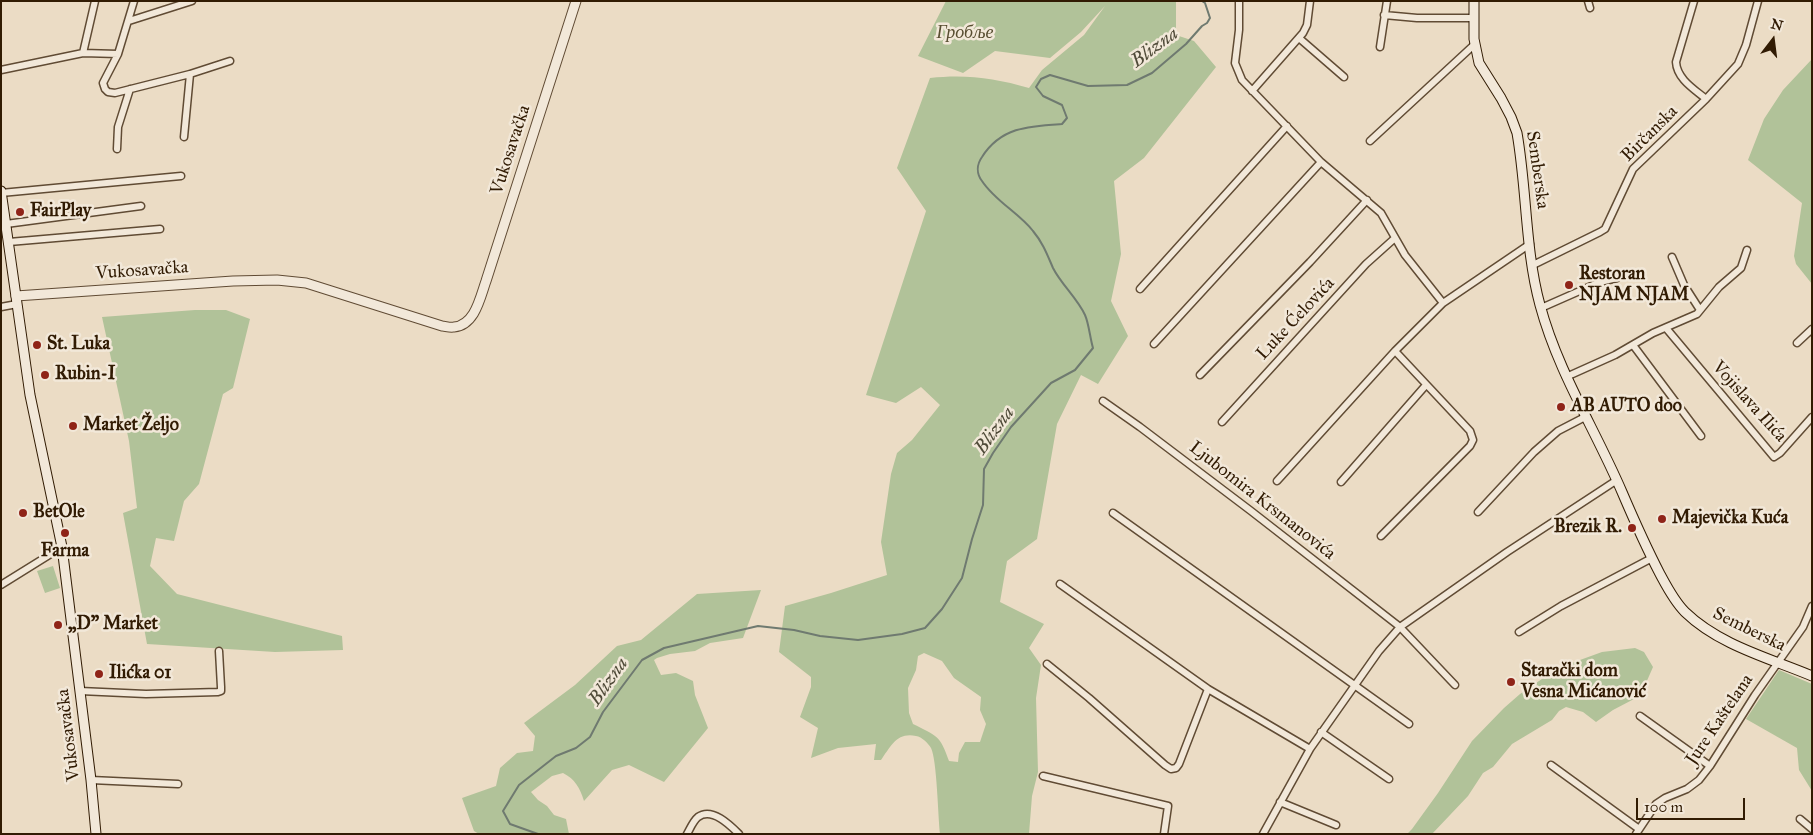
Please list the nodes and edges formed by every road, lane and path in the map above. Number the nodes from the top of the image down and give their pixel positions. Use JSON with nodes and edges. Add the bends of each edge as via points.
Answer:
{"nodes":[{"id":1,"x":95,"y":1,"type":"edge"},
{"id":2,"x":134,"y":1,"type":"edge"},
{"id":3,"x":192,"y":1,"type":"edge"},
{"id":4,"x":576,"y":1,"type":"edge"},
{"id":5,"x":1239,"y":1,"type":"edge"},
{"id":6,"x":1310,"y":1,"type":"edge"},
{"id":7,"x":1387,"y":1,"type":"edge"},
{"id":8,"x":1474,"y":1,"type":"edge"},
{"id":9,"x":1694,"y":1,"type":"edge"},
{"id":10,"x":1758,"y":1,"type":"edge"},
{"id":11,"x":1384,"y":15,"type":"junction"},
{"id":12,"x":1474,"y":18,"type":"junction"},
{"id":13,"x":129,"y":21,"type":"junction"},
{"id":14,"x":1299,"y":38,"type":"junction"},
{"id":15,"x":1475,"y":44,"type":"junction"},
{"id":16,"x":1380,"y":47,"type":"dead end"},
{"id":17,"x":83,"y":53,"type":"junction"},
{"id":18,"x":118,"y":54,"type":"junction"},
{"id":19,"x":230,"y":61,"type":"dead end"},
{"id":20,"x":1,"y":70,"type":"edge"},
{"id":21,"x":190,"y":74,"type":"junction"},
{"id":22,"x":1344,"y":77,"type":"dead end"},
{"id":23,"x":130,"y":89,"type":"junction"},
{"id":24,"x":1252,"y":90,"type":"junction"},
{"id":25,"x":1706,"y":99,"type":"junction"},
{"id":26,"x":1288,"y":126,"type":"junction"},
{"id":27,"x":184,"y":137,"type":"dead end"},
{"id":28,"x":1370,"y":142,"type":"dead end"},
{"id":29,"x":117,"y":149,"type":"dead end"},
{"id":30,"x":1321,"y":162,"type":"junction"},
{"id":31,"x":181,"y":176,"type":"dead end"},
{"id":32,"x":1,"y":193,"type":"edge"},
{"id":33,"x":1367,"y":200,"type":"junction"},
{"id":34,"x":141,"y":206,"type":"dead end"},
{"id":35,"x":6,"y":224,"type":"junction"},
{"id":36,"x":160,"y":229,"type":"dead end"},
{"id":37,"x":1395,"y":238,"type":"junction"},
{"id":38,"x":9,"y":242,"type":"junction"},
{"id":39,"x":1530,"y":244,"type":"junction"},
{"id":40,"x":1747,"y":250,"type":"dead end"},
{"id":41,"x":1672,"y":257,"type":"dead end"},
{"id":42,"x":1532,"y":265,"type":"junction"},
{"id":43,"x":1617,"y":278,"type":"dead end"},
{"id":44,"x":1140,"y":289,"type":"dead end"},
{"id":45,"x":16,"y":300,"type":"junction"},
{"id":46,"x":1444,"y":303,"type":"junction"},
{"id":47,"x":1,"y":307,"type":"edge"},
{"id":48,"x":1541,"y":308,"type":"junction"},
{"id":49,"x":1700,"y":310,"type":"junction"},
{"id":50,"x":1666,"y":328,"type":"junction"},
{"id":51,"x":1812,"y":329,"type":"edge"},
{"id":52,"x":1797,"y":343,"type":"dead end"},
{"id":53,"x":1154,"y":344,"type":"dead end"},
{"id":54,"x":1633,"y":345,"type":"junction"},
{"id":55,"x":1395,"y":352,"type":"junction"},
{"id":56,"x":1200,"y":375,"type":"dead end"},
{"id":57,"x":1566,"y":377,"type":"junction"},
{"id":58,"x":1426,"y":385,"type":"junction"},
{"id":59,"x":1103,"y":401,"type":"dead end"},
{"id":60,"x":1812,"y":416,"type":"edge"},
{"id":61,"x":1585,"y":417,"type":"junction"},
{"id":62,"x":1222,"y":422,"type":"dead end"},
{"id":63,"x":1701,"y":436,"type":"dead end"},
{"id":64,"x":1617,"y":480,"type":"junction"},
{"id":65,"x":1277,"y":481,"type":"dead end"},
{"id":66,"x":1341,"y":482,"type":"dead end"},
{"id":67,"x":1478,"y":512,"type":"dead end"},
{"id":68,"x":1113,"y":513,"type":"dead end"},
{"id":69,"x":1381,"y":536,"type":"dead end"},
{"id":70,"x":62,"y":547,"type":"junction"},
{"id":71,"x":1652,"y":558,"type":"junction"},
{"id":72,"x":1060,"y":584,"type":"dead end"},
{"id":73,"x":1,"y":585,"type":"edge"},
{"id":74,"x":1812,"y":606,"type":"edge"},
{"id":75,"x":1400,"y":627,"type":"junction"},
{"id":76,"x":1519,"y":632,"type":"dead end"},
{"id":77,"x":219,"y":651,"type":"dead end"},
{"id":78,"x":1777,"y":662,"type":"junction"},
{"id":79,"x":1047,"y":664,"type":"dead end"},
{"id":80,"x":1812,"y":676,"type":"edge"},
{"id":81,"x":1356,"y":685,"type":"junction"},
{"id":82,"x":1455,"y":685,"type":"dead end"},
{"id":83,"x":1208,"y":689,"type":"junction"},
{"id":84,"x":80,"y":692,"type":"junction"},
{"id":85,"x":1640,"y":716,"type":"dead end"},
{"id":86,"x":1409,"y":724,"type":"dead end"},
{"id":87,"x":1321,"y":732,"type":"junction"},
{"id":88,"x":1310,"y":749,"type":"junction"},
{"id":89,"x":1551,"y":764,"type":"dead end"},
{"id":90,"x":1710,"y":766,"type":"junction"},
{"id":91,"x":1043,"y":776,"type":"dead end"},
{"id":92,"x":1389,"y":779,"type":"dead end"},
{"id":93,"x":91,"y":780,"type":"junction"},
{"id":94,"x":178,"y":784,"type":"dead end"},
{"id":95,"x":1280,"y":802,"type":"junction"},
{"id":96,"x":1800,"y":819,"type":"dead end"},
{"id":97,"x":1336,"y":825,"type":"dead end"},
{"id":98,"x":1812,"y":829,"type":"edge"},
{"id":99,"x":1638,"y":831,"type":"edge"},
{"id":100,"x":96,"y":834,"type":"edge"},
{"id":101,"x":687,"y":834,"type":"edge"},
{"id":102,"x":739,"y":834,"type":"edge"},
{"id":103,"x":1164,"y":834,"type":"edge"},
{"id":104,"x":1263,"y":834,"type":"edge"}],
"edges":[{"from":1,"to":17,"type":"street"},
{"from":2,"to":13,"type":"street"},
{"from":3,"to":13,"type":"street"},
{"from":4,"to":45,"type":"main road","name":"Vukosavačka","via":[[471,319],[454,327],[442,326],[314,286],[277,280]]},
{"from":5,"to":24,"type":"street","via":[[1235,63],[1242,80]]},
{"from":6,"to":14,"type":"street","via":[[1307,25]]},
{"from":7,"to":11,"type":"street"},
{"from":8,"to":12,"type":"main road","name":"Semberska"},
{"from":9,"to":25,"type":"street","via":[[1676,62],[1680,77]]},
{"from":10,"to":25,"type":"street","name":"Birčanska","via":[[1742,57]]},
{"from":11,"to":12,"type":"street"},
{"from":11,"to":16,"type":"street"},
{"from":12,"to":15,"type":"main road","name":"Semberska"},
{"from":13,"to":18,"type":"street"},
{"from":14,"to":22,"type":"street"},
{"from":14,"to":24,"type":"street"},
{"from":15,"to":28,"type":"street"},
{"from":15,"to":39,"type":"main road","name":"Semberska","via":[[1479,63],[1517,133]]},
{"from":17,"to":18,"type":"street"},
{"from":17,"to":20,"type":"street"},
{"from":18,"to":23,"type":"street","via":[[103,83],[105,90],[115,93]]},
{"from":19,"to":21,"type":"street"},
{"from":21,"to":23,"type":"street"},
{"from":21,"to":27,"type":"street"},
{"from":23,"to":29,"type":"street","via":[[118,127]]},
{"from":24,"to":26,"type":"street"},
{"from":25,"to":42,"type":"street","name":"Birčanska","via":[[1633,169],[1604,229]]},
{"from":26,"to":30,"type":"street"},
{"from":26,"to":44,"type":"street"},
{"from":30,"to":33,"type":"street"},
{"from":30,"to":53,"type":"street"},
{"from":31,"to":32,"type":"street"},
{"from":32,"to":35,"type":"main road"},
{"from":33,"to":37,"type":"street","via":[[1381,213]]},
{"from":33,"to":56,"type":"street","name":"Luke Ćelovića"},
{"from":34,"to":35,"type":"street"},
{"from":35,"to":38,"type":"main road"},
{"from":36,"to":38,"type":"street"},
{"from":37,"to":46,"type":"street"},
{"from":37,"to":62,"type":"street","name":"Luke Ćelovića","via":[[1366,264]]},
{"from":38,"to":45,"type":"main road"},
{"from":39,"to":42,"type":"main road","name":"Semberska"},
{"from":39,"to":46,"type":"street"},
{"from":40,"to":49,"type":"street","via":[[1741,268]]},
{"from":41,"to":49,"type":"street","via":[[1676,271]]},
{"from":42,"to":48,"type":"main road","name":"Semberska"},
{"from":43,"to":48,"type":"street","via":[[1600,282]]},
{"from":45,"to":47,"type":"street"},
{"from":45,"to":70,"type":"main road","name":"Vukosavačka","via":[[30,394]]},
{"from":46,"to":55,"type":"street"},
{"from":48,"to":57,"type":"main road","name":"Semberska"},
{"from":49,"to":50,"type":"street"},
{"from":50,"to":54,"type":"street"},
{"from":50,"to":60,"type":"street","name":"Vojislava Ilića","via":[[1774,457]]},
{"from":51,"to":52,"type":"street"},
{"from":54,"to":57,"type":"street"},
{"from":54,"to":63,"type":"street"},
{"from":55,"to":58,"type":"street"},
{"from":55,"to":65,"type":"street"},
{"from":57,"to":61,"type":"main road","name":"Semberska"},
{"from":58,"to":66,"type":"street"},
{"from":58,"to":69,"type":"street","via":[[1470,431],[1473,440]]},
{"from":59,"to":75,"type":"street","name":"Ljubomira Krsmanovića"},
{"from":61,"to":64,"type":"main road","name":"Semberska"},
{"from":61,"to":67,"type":"street","via":[[1558,431],[1534,452]]},
{"from":64,"to":71,"type":"main road","name":"Semberska"},
{"from":64,"to":75,"type":"street"},
{"from":68,"to":81,"type":"street"},
{"from":70,"to":73,"type":"street"},
{"from":70,"to":84,"type":"main road","name":"Vukosavačka"},
{"from":71,"to":76,"type":"street"},
{"from":71,"to":78,"type":"main road","name":"Semberska","via":[[1674,598],[1695,621],[1732,644]]},
{"from":72,"to":83,"type":"street"},
{"from":74,"to":78,"type":"street","name":"Jure Kaštelana","via":[[1803,626]]},
{"from":75,"to":81,"type":"street"},
{"from":75,"to":82,"type":"street","name":"Ljubomira Krsmanovića"},
{"from":77,"to":84,"type":"street","via":[[221,691],[218,692]]},
{"from":78,"to":80,"type":"main road","name":"Semberska"},
{"from":78,"to":90,"type":"street","name":"Jure Kaštelana"},
{"from":79,"to":83,"type":"street","via":[[1172,769],[1178,764]]},
{"from":81,"to":86,"type":"street"},
{"from":81,"to":87,"type":"street"},
{"from":83,"to":88,"type":"street"},
{"from":84,"to":93,"type":"main road","name":"Vukosavačka"},
{"from":85,"to":90,"type":"street"},
{"from":87,"to":88,"type":"street"},
{"from":87,"to":92,"type":"street"},
{"from":88,"to":95,"type":"street"},
{"from":89,"to":99,"type":"street","name":"Jure Kaštelana"},
{"from":90,"to":99,"type":"street","name":"Jure Kaštelana","via":[[1687,789],[1656,804]]},
{"from":91,"to":103,"type":"street","via":[[1168,806]]},
{"from":93,"to":94,"type":"street"},
{"from":93,"to":100,"type":"main road","name":"Vukosavačka"},
{"from":95,"to":97,"type":"street"},
{"from":95,"to":104,"type":"street"},
{"from":96,"to":98,"type":"street"},
{"from":101,"to":102,"type":"street","via":[[698,817],[706,814],[720,819]]}]}
